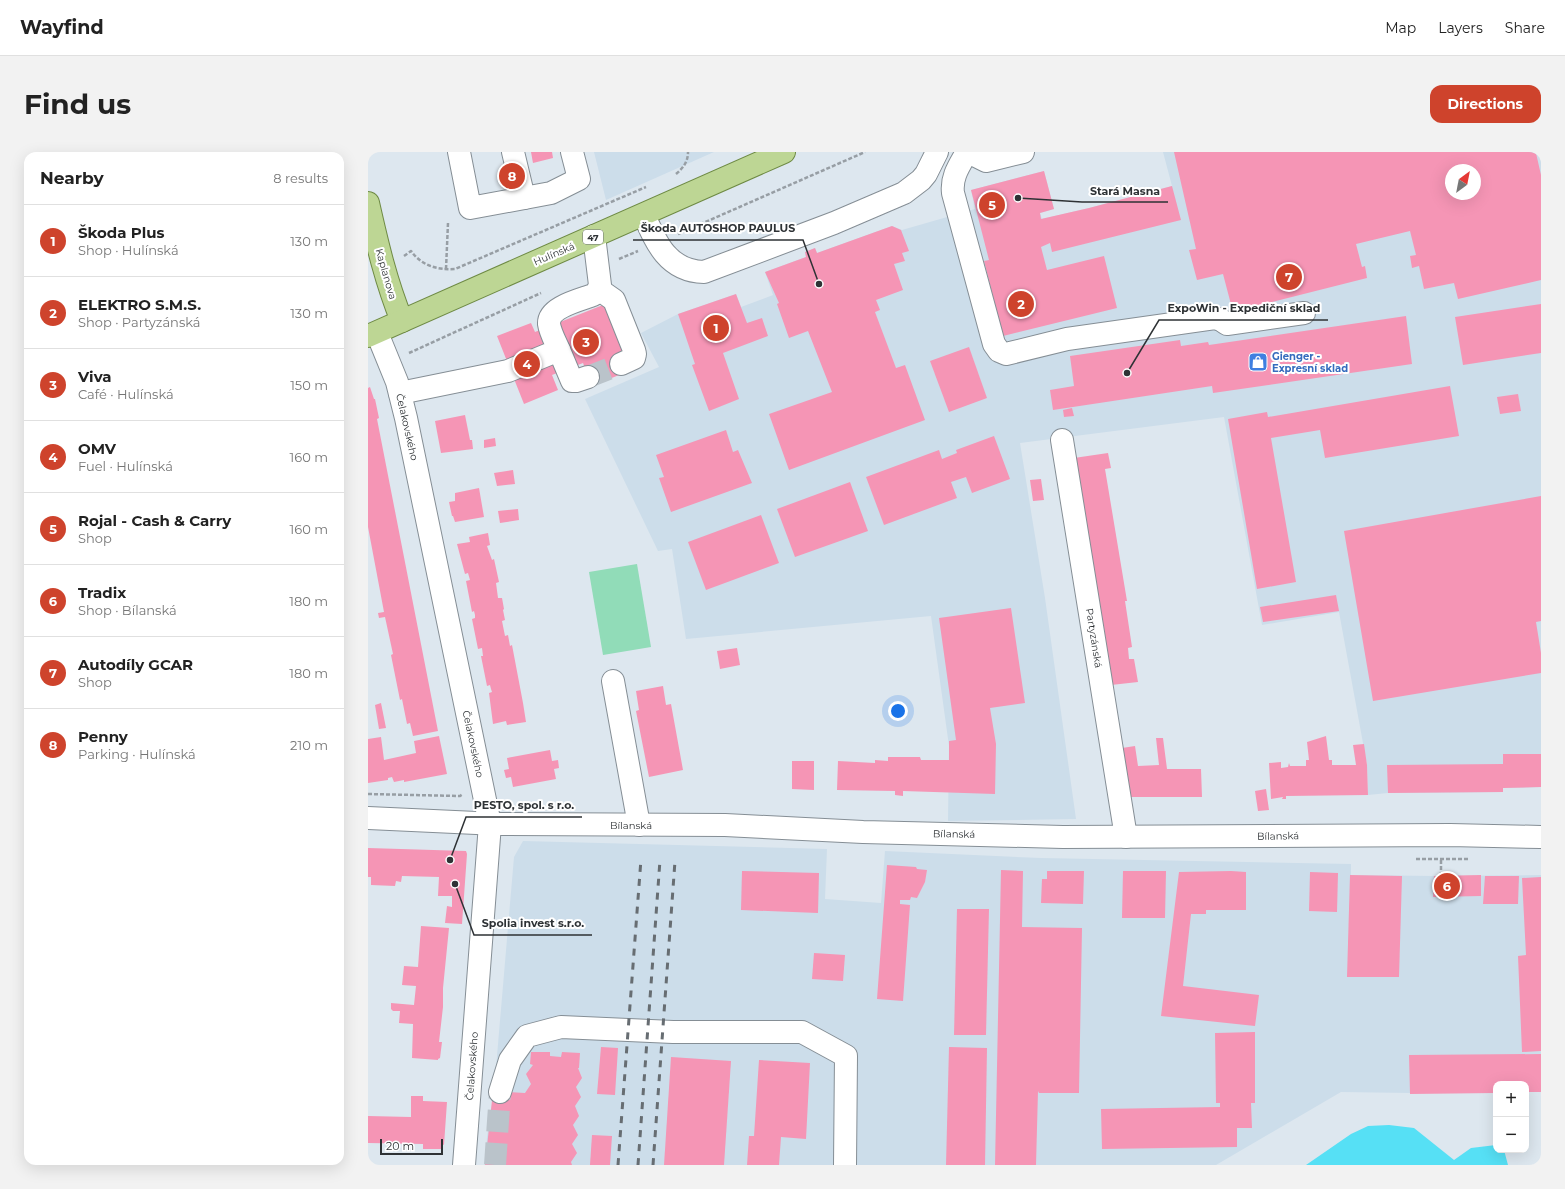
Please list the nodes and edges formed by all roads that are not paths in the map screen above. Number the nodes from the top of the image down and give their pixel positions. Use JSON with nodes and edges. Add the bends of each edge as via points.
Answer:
{"nodes":[{"id":1,"x":459,"y":152,"type":"edge"},
{"id":2,"x":513,"y":152,"type":"edge"},
{"id":3,"x":572,"y":152,"type":"edge"},
{"id":4,"x":784,"y":152,"type":"edge"},
{"id":5,"x":937,"y":152,"type":"edge"},
{"id":6,"x":967,"y":152,"type":"edge"},
{"id":7,"x":973,"y":152,"type":"edge"},
{"id":8,"x":1023,"y":152,"type":"edge"},
{"id":9,"x":524,"y":198,"type":"junction"},
{"id":10,"x":368,"y":203,"type":"edge"},
{"id":11,"x":644,"y":215,"type":"junction"},
{"id":12,"x":594,"y":236,"type":"junction"},
{"id":13,"x":597,"y":292,"type":"junction"},
{"id":14,"x":1304,"y":312,"type":"dead end"},
{"id":15,"x":402,"y":321,"type":"junction"},
{"id":16,"x":373,"y":334,"type":"edge"},
{"id":17,"x":559,"y":350,"type":"junction"},
{"id":18,"x":621,"y":364,"type":"tunnel mouth"},
{"id":19,"x":588,"y":377,"type":"tunnel mouth"},
{"id":20,"x":400,"y":393,"type":"junction"},
{"id":21,"x":1062,"y":440,"type":"dead end"},
{"id":22,"x":613,"y":681,"type":"dead end"},
{"id":23,"x":368,"y":818,"type":"edge"},
{"id":24,"x":490,"y":824,"type":"junction"},
{"id":25,"x":639,"y":825,"type":"junction"},
{"id":26,"x":1126,"y":837,"type":"junction"},
{"id":27,"x":1541,"y":837,"type":"edge"},
{"id":28,"x":500,"y":1092,"type":"tunnel mouth"},
{"id":29,"x":464,"y":1165,"type":"edge"},
{"id":30,"x":845,"y":1165,"type":"edge"}],
"edges":[{"from":1,"to":9,"type":"street","via":[[470,208]]},
{"from":2,"to":9,"type":"street"},
{"from":3,"to":9,"type":"street","via":[[579,179],[551,193]]},
{"from":4,"to":11,"type":"main road","name":"Hulínská","number":"47"},
{"from":5,"to":11,"type":"street","via":[[926,174],[904,193],[834,223],[704,272],[685,269],[666,256],[656,243]]},
{"from":6,"to":14,"type":"street","via":[[954,175],[953,193],[994,344],[999,351],[1006,354],[1067,339],[1215,318],[1227,324]]},
{"from":7,"to":8,"type":"street","via":[[986,161]]},
{"from":10,"to":15,"type":"main road","name":"Kaplanova","via":[[381,263]]},
{"from":11,"to":12,"type":"main road","name":"Hulínská","number":"47"},
{"from":12,"to":13,"type":"street","via":[[600,285]]},
{"from":12,"to":15,"type":"main road","name":"Hulínská","number":"47"},
{"from":13,"to":17,"type":"street","via":[[560,308],[550,319],[549,325]]},
{"from":13,"to":18,"type":"street","via":[[604,293],[614,300],[634,350],[634,358]]},
{"from":15,"to":16,"type":"main road","name":"Hulínská","number":"47"},
{"from":16,"to":20,"type":"street","name":"Čelakovského"},
{"from":17,"to":19,"type":"street","via":[[572,381]]},
{"from":17,"to":20,"type":"street","via":[[508,371]]},
{"from":20,"to":24,"type":"street","name":"Čelakovského"},
{"from":21,"to":26,"type":"street","name":"Partyzánská"},
{"from":22,"to":25,"type":"street"},
{"from":23,"to":24,"type":"street","name":"Bílanská"},
{"from":24,"to":25,"type":"street","name":"Bílanská"},
{"from":24,"to":29,"type":"street","name":"Čelakovského"},
{"from":25,"to":26,"type":"street","name":"Bílanská"},
{"from":26,"to":27,"type":"street","name":"Bílanská"},
{"from":28,"to":30,"type":"street","via":[[510,1060],[527,1036],[561,1027],[673,1032],[802,1032],[846,1056]]}]}
